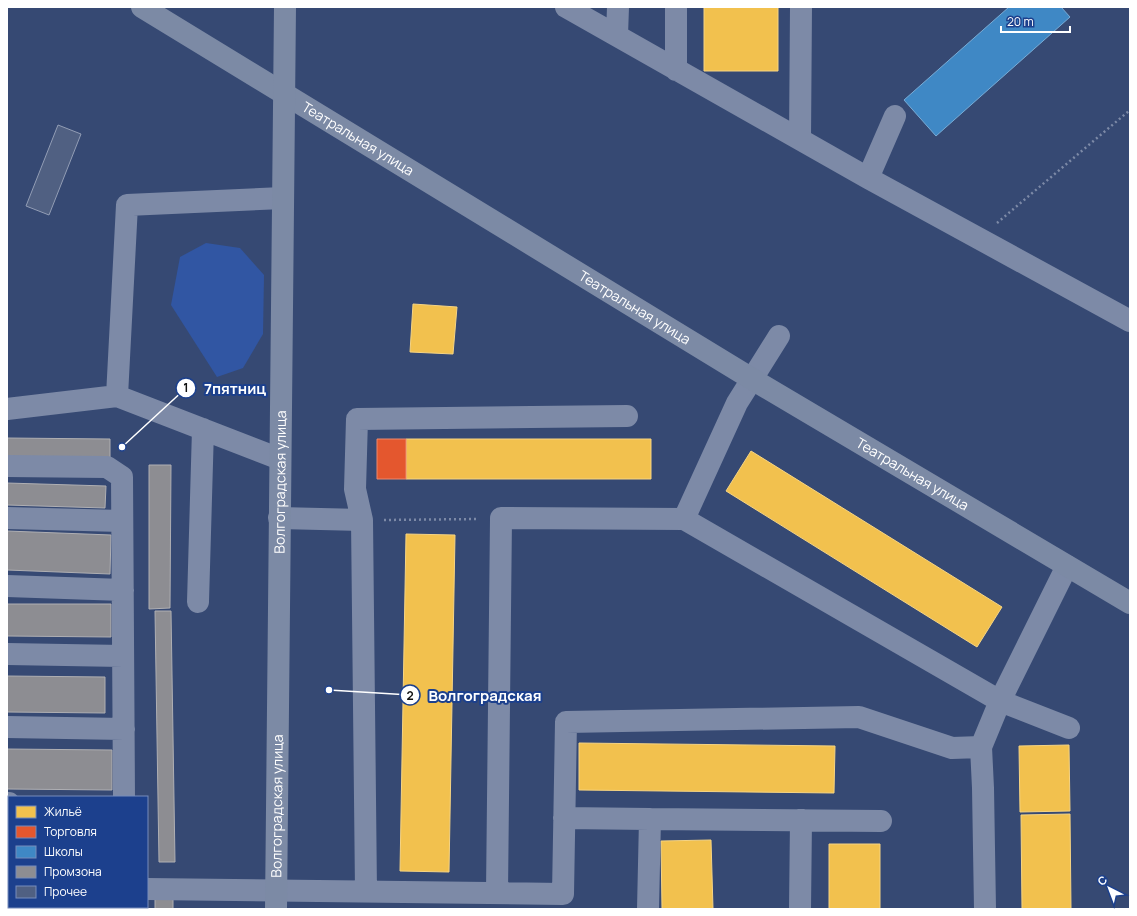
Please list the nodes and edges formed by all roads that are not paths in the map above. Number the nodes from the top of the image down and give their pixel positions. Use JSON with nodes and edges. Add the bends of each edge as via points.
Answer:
{"nodes":[{"id":1,"x":142,"y":7,"type":"edge"},
{"id":2,"x":285,"y":7,"type":"edge"},
{"id":3,"x":566,"y":7,"type":"edge"},
{"id":4,"x":618,"y":7,"type":"edge"},
{"id":5,"x":676,"y":7,"type":"edge"},
{"id":6,"x":801,"y":7,"type":"edge"},
{"id":7,"x":617,"y":35,"type":"junction"},
{"id":8,"x":676,"y":70,"type":"junction"},
{"id":9,"x":285,"y":94,"type":"junction"},
{"id":10,"x":895,"y":116,"type":"dead end"},
{"id":11,"x":800,"y":139,"type":"junction"},
{"id":12,"x":868,"y":178,"type":"junction"},
{"id":13,"x":283,"y":198,"type":"junction"},
{"id":14,"x":1130,"y":321,"type":"edge"},
{"id":15,"x":779,"y":336,"type":"dead end"},
{"id":16,"x":752,"y":379,"type":"junction"},
{"id":17,"x":117,"y":396,"type":"junction"},
{"id":18,"x":7,"y":409,"type":"edge"},
{"id":19,"x":627,"y":416,"type":"dead end"},
{"id":20,"x":203,"y":429,"type":"junction"},
{"id":21,"x":280,"y":459,"type":"junction"},
{"id":22,"x":7,"y":466,"type":"edge"},
{"id":23,"x":7,"y":518,"type":"edge"},
{"id":24,"x":279,"y":518,"type":"junction"},
{"id":25,"x":684,"y":519,"type":"junction"},
{"id":26,"x":362,"y":520,"type":"junction"},
{"id":27,"x":122,"y":521,"type":"junction"},
{"id":28,"x":1067,"y":566,"type":"junction"},
{"id":29,"x":7,"y":586,"type":"edge"},
{"id":30,"x":123,"y":590,"type":"junction"},
{"id":31,"x":198,"y":602,"type":"dead end"},
{"id":32,"x":1130,"y":603,"type":"edge"},
{"id":33,"x":7,"y":654,"type":"edge"},
{"id":34,"x":123,"y":656,"type":"junction"},
{"id":35,"x":1000,"y":701,"type":"junction"},
{"id":36,"x":7,"y":727,"type":"edge"},
{"id":37,"x":1069,"y":728,"type":"dead end"},
{"id":38,"x":124,"y":729,"type":"junction"},
{"id":39,"x":981,"y":747,"type":"junction"},
{"id":40,"x":124,"y":796,"type":"edge"},
{"id":41,"x":564,"y":818,"type":"junction"},
{"id":42,"x":650,"y":819,"type":"junction"},
{"id":43,"x":801,"y":820,"type":"junction"},
{"id":44,"x":881,"y":821,"type":"dead end"},
{"id":45,"x":148,"y":889,"type":"edge"},
{"id":46,"x":366,"y":892,"type":"junction"},
{"id":47,"x":497,"y":893,"type":"junction"},
{"id":48,"x":276,"y":900,"type":"edge"},
{"id":49,"x":434,"y":901,"type":"edge"},
{"id":50,"x":648,"y":909,"type":"edge"},
{"id":51,"x":800,"y":909,"type":"edge"},
{"id":52,"x":985,"y":909,"type":"edge"}],
"edges":[{"from":1,"to":9,"type":"main road","name":"Театральная улица"},
{"from":2,"to":9,"type":"main road","name":"Волгоградская улица"},
{"from":3,"to":7,"type":"lane"},
{"from":4,"to":7,"type":"lane"},
{"from":5,"to":8,"type":"lane"},
{"from":6,"to":11,"type":"lane"},
{"from":7,"to":8,"type":"lane"},
{"from":8,"to":11,"type":"lane"},
{"from":9,"to":13,"type":"main road","name":"Волгоградская улица"},
{"from":9,"to":16,"type":"main road","name":"Театральная улица"},
{"from":10,"to":12,"type":"lane"},
{"from":11,"to":12,"type":"lane"},
{"from":12,"to":14,"type":"lane"},
{"from":13,"to":17,"type":"lane","via":[[126,205]]},
{"from":13,"to":21,"type":"main road","name":"Волгоградская улица"},
{"from":15,"to":16,"type":"lane"},
{"from":16,"to":25,"type":"lane","via":[[737,402]]},
{"from":16,"to":28,"type":"main road","name":"Театральная улица"},
{"from":17,"to":18,"type":"lane"},
{"from":17,"to":20,"type":"lane"},
{"from":19,"to":26,"type":"lane","via":[[357,419],[355,488]]},
{"from":20,"to":21,"type":"lane"},
{"from":20,"to":31,"type":"lane"},
{"from":21,"to":24,"type":"main road","name":"Волгоградская улица"},
{"from":22,"to":27,"type":"lane","via":[[107,467],[122,477]]},
{"from":23,"to":27,"type":"lane"},
{"from":24,"to":26,"type":"lane"},
{"from":24,"to":48,"type":"main road","name":"Волгоградская улица"},
{"from":25,"to":35,"type":"lane"},
{"from":25,"to":47,"type":"lane","via":[[501,518]]},
{"from":26,"to":46,"type":"lane"},
{"from":27,"to":30,"type":"lane"},
{"from":28,"to":32,"type":"main road","name":"Театральная улица"},
{"from":28,"to":35,"type":"lane"},
{"from":29,"to":30,"type":"lane"},
{"from":30,"to":34,"type":"lane"},
{"from":33,"to":34,"type":"lane"},
{"from":34,"to":38,"type":"lane"},
{"from":35,"to":37,"type":"lane"},
{"from":35,"to":39,"type":"lane"},
{"from":36,"to":38,"type":"lane"},
{"from":38,"to":40,"type":"lane"},
{"from":39,"to":41,"type":"lane","via":[[952,748],[859,717],[566,722]]},
{"from":39,"to":52,"type":"lane"},
{"from":41,"to":42,"type":"lane"},
{"from":41,"to":47,"type":"lane","via":[[563,894]]},
{"from":42,"to":43,"type":"lane"},
{"from":42,"to":50,"type":"lane"},
{"from":43,"to":44,"type":"lane"},
{"from":43,"to":51,"type":"lane"},
{"from":45,"to":48,"type":"lane"},
{"from":46,"to":48,"type":"lane"},
{"from":46,"to":49,"type":"lane"},
{"from":47,"to":49,"type":"lane"}]}
